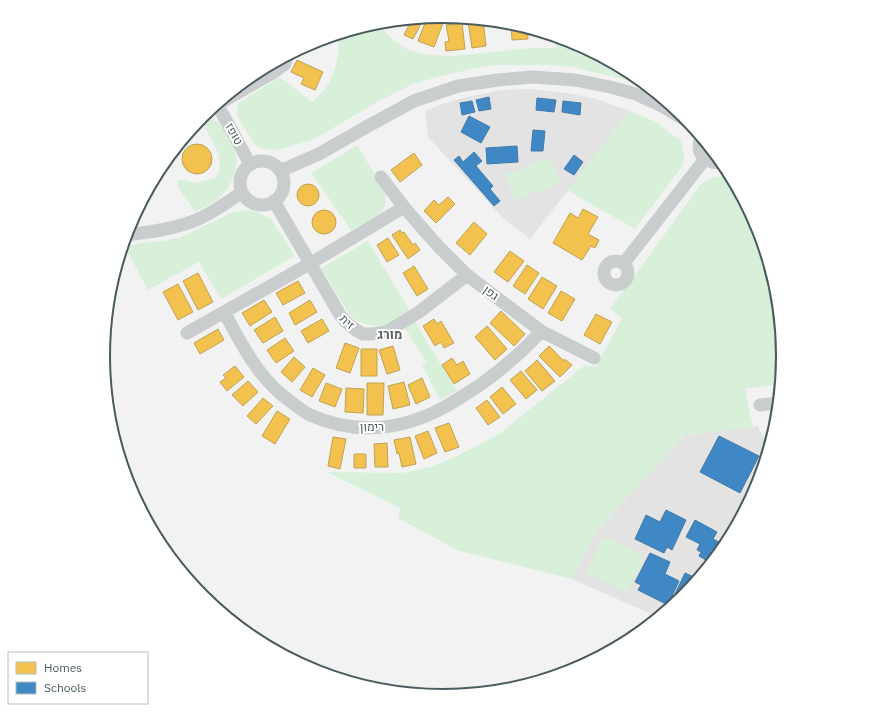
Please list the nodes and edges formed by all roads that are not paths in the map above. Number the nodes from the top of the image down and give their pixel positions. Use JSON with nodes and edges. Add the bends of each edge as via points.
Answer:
{"nodes":[{"id":1,"x":285,"y":63,"type":"edge"},
{"id":2,"x":244,"y":89,"type":"edge"},
{"id":3,"x":665,"y":108,"type":"edge"},
{"id":4,"x":219,"y":110,"type":"edge"},
{"id":5,"x":700,"y":144,"type":"edge"},
{"id":6,"x":705,"y":159,"type":"junction"},
{"id":7,"x":714,"y":163,"type":"edge"},
{"id":8,"x":250,"y":164,"type":"junction"},
{"id":9,"x":280,"y":171,"type":"junction"},
{"id":10,"x":381,"y":177,"type":"dead end"},
{"id":11,"x":242,"y":192,"type":"junction"},
{"id":12,"x":274,"y":201,"type":"junction"},
{"id":13,"x":404,"y":207,"type":"junction"},
{"id":14,"x":133,"y":234,"type":"edge"},
{"id":15,"x":310,"y":263,"type":"junction"},
{"id":16,"x":624,"y":263,"type":"dead end"},
{"id":17,"x":467,"y":275,"type":"junction"},
{"id":18,"x":224,"y":312,"type":"junction"},
{"id":19,"x":541,"y":331,"type":"junction"},
{"id":20,"x":187,"y":334,"type":"dead end"},
{"id":21,"x":594,"y":358,"type":"dead end"},
{"id":22,"x":772,"y":404,"type":"edge"},
{"id":23,"x":760,"y":405,"type":"dead end"}],
"edges":[{"from":1,"to":2,"type":"street"},
{"from":3,"to":9,"type":"street","via":[[636,94],[575,80],[532,77],[458,86],[414,101],[319,154]]},
{"from":4,"to":8,"type":"street","name":"טופז"},
{"from":5,"to":6,"type":"street"},
{"from":6,"to":7,"type":"street"},
{"from":6,"to":16,"type":"street"},
{"from":8,"to":9,"type":"street","via":[[268,161]]},
{"from":8,"to":11,"type":"street","via":[[240,178]]},
{"from":9,"to":12,"type":"street","via":[[284,187]]},
{"from":10,"to":13,"type":"street","name":"גפן"},
{"from":11,"to":12,"type":"street","via":[[250,201],[257,204]]},
{"from":11,"to":14,"type":"street","via":[[197,220],[171,228]]},
{"from":12,"to":15,"type":"street","name":"זית"},
{"from":13,"to":15,"type":"street"},
{"from":13,"to":17,"type":"street","name":"גפן"},
{"from":15,"to":17,"type":"street","name":"זית","via":[[340,315],[348,324],[364,334],[388,331],[419,312]]},
{"from":15,"to":18,"type":"street"},
{"from":17,"to":19,"type":"street","name":"גפן"},
{"from":18,"to":19,"type":"street","name":"רימון","via":[[248,355],[279,393],[309,414],[358,428],[392,426],[438,410],[501,370]]},
{"from":18,"to":20,"type":"street"},
{"from":19,"to":21,"type":"street","name":"גפן"},
{"from":22,"to":23,"type":"street"}]}
